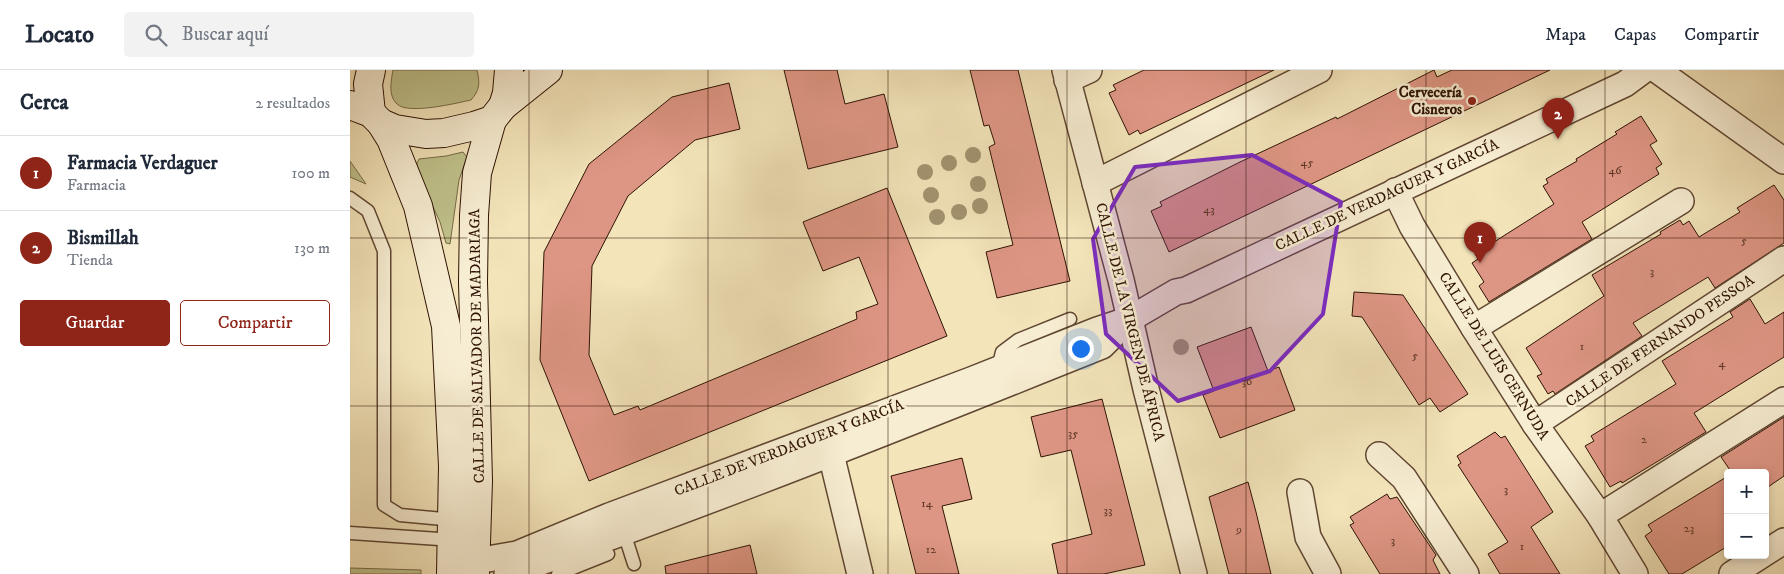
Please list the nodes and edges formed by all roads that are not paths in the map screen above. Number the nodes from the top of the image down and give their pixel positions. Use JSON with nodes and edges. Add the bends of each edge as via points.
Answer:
{"nodes":[{"id":1,"x":371,"y":70,"type":"edge"},
{"id":2,"x":510,"y":70,"type":"edge"},
{"id":3,"x":548,"y":70,"type":"edge"},
{"id":4,"x":1319,"y":70,"type":"edge"},
{"id":5,"x":1644,"y":70,"type":"edge"},
{"id":6,"x":1657,"y":70,"type":"edge"},
{"id":7,"x":1074,"y":73,"type":"edge"},
{"id":8,"x":498,"y":113,"type":"junction"},
{"id":9,"x":367,"y":114,"type":"edge"},
{"id":10,"x":1784,"y":161,"type":"edge"},
{"id":11,"x":1094,"y":183,"type":"junction"},
{"id":12,"x":1395,"y":191,"type":"junction"},
{"id":13,"x":350,"y":198,"type":"edge"},
{"id":14,"x":1681,"y":201,"type":"dead end"},
{"id":15,"x":1784,"y":259,"type":"edge"},
{"id":16,"x":1070,"y":319,"type":"dead end"},
{"id":17,"x":1130,"y":319,"type":"junction"},
{"id":18,"x":1474,"y":328,"type":"junction"},
{"id":19,"x":998,"y":368,"type":"junction"},
{"id":20,"x":1784,"y":400,"type":"edge"},
{"id":21,"x":1535,"y":424,"type":"junction"},
{"id":22,"x":826,"y":444,"type":"junction"},
{"id":23,"x":1379,"y":455,"type":"dead end"},
{"id":24,"x":1300,"y":492,"type":"dead end"},
{"id":25,"x":1600,"y":516,"type":"junction"},
{"id":26,"x":452,"y":530,"type":"junction"},
{"id":27,"x":477,"y":530,"type":"junction"},
{"id":28,"x":350,"y":533,"type":"edge"},
{"id":29,"x":610,"y":536,"type":"junction"},
{"id":30,"x":1784,"y":541,"type":"edge"},
{"id":31,"x":1769,"y":550,"type":"edge"},
{"id":32,"x":1756,"y":559,"type":"edge"},
{"id":33,"x":634,"y":564,"type":"dead end"},
{"id":34,"x":461,"y":571,"type":"edge"},
{"id":35,"x":513,"y":573,"type":"edge"},
{"id":36,"x":558,"y":574,"type":"edge"},
{"id":37,"x":860,"y":574,"type":"edge"},
{"id":38,"x":1194,"y":574,"type":"edge"},
{"id":39,"x":1328,"y":574,"type":"edge"},
{"id":40,"x":1466,"y":574,"type":"edge"},
{"id":41,"x":1635,"y":574,"type":"edge"},
{"id":42,"x":1732,"y":574,"type":"edge"}],
"edges":[{"from":1,"to":9,"type":"street"},
{"from":2,"to":8,"type":"street","name":"CALLE DE SALVADOR DE MADARIAGA","via":[[507,93]]},
{"from":3,"to":8,"type":"street"},
{"from":4,"to":11,"type":"street"},
{"from":5,"to":12,"type":"street","name":"CALLE DE VERDAGUER Y GARCÍA","via":[[1625,84]]},
{"from":6,"to":10,"type":"street"},
{"from":7,"to":11,"type":"street","name":"CALLE DE LA VIRGEN DE ÁFRICA"},
{"from":8,"to":9,"type":"street","via":[[458,130],[426,134],[406,132]]},
{"from":8,"to":27,"type":"street","name":"CALLE DE SALVADOR DE MADARIAGA","via":[[477,174],[474,215]]},
{"from":9,"to":26,"type":"street","name":"CALLE DE SALVADOR DE MADARIAGA","via":[[391,139],[418,206],[446,326],[453,466]]},
{"from":11,"to":17,"type":"street","name":"CALLE DE LA VIRGEN DE ÁFRICA"},
{"from":12,"to":17,"type":"street","name":"CALLE DE VERDAGUER Y GARCÍA","via":[[1176,292]]},
{"from":12,"to":18,"type":"street","name":"CALLE DE LUIS CERNUDA","via":[[1412,226]]},
{"from":13,"to":26,"type":"lane","via":[[368,211],[384,250],[384,505],[400,515]]},
{"from":14,"to":18,"type":"street"},
{"from":15,"to":21,"type":"street","name":"CALLE DE FERNANDO PESSOA"},
{"from":16,"to":19,"type":"lane","via":[[1018,340],[1002,352]]},
{"from":17,"to":19,"type":"street","name":"CALLE DE VERDAGUER Y GARCÍA"},
{"from":17,"to":22,"type":"street","name":"CALLE DE VERDAGUER Y GARCÍA","via":[[1102,346]]},
{"from":17,"to":38,"type":"street","name":"CALLE DE LA VIRGEN DE ÁFRICA"},
{"from":18,"to":21,"type":"street","name":"CALLE DE LUIS CERNUDA"},
{"from":19,"to":22,"type":"street","name":"CALLE DE VERDAGUER Y GARCÍA"},
{"from":20,"to":25,"type":"street"},
{"from":21,"to":25,"type":"street","name":"CALLE DE LUIS CERNUDA"},
{"from":22,"to":29,"type":"street","name":"CALLE DE VERDAGUER Y GARCÍA"},
{"from":22,"to":37,"type":"street"},
{"from":23,"to":40,"type":"street","via":[[1404,478]]},
{"from":24,"to":39,"type":"street","via":[[1308,538]]},
{"from":25,"to":41,"type":"street","name":"CALLE DE LUIS CERNUDA"},
{"from":26,"to":27,"type":"lane"},
{"from":26,"to":27,"type":"lane"},
{"from":26,"to":28,"type":"lane","via":[[398,535]]},
{"from":26,"to":34,"type":"street","name":"CALLE DE SALVADOR DE MADARIAGA"},
{"from":27,"to":34,"type":"street","name":"CALLE DE SALVADOR DE MADARIAGA"},
{"from":29,"to":33,"type":"lane","via":[[627,542]]},
{"from":29,"to":34,"type":"street","name":"CALLE DE VERDAGUER Y GARCÍA","via":[[517,554]]},
{"from":29,"to":35,"type":"street","name":"CALLE DE VERDAGUER Y GARCÍA"},
{"from":29,"to":36,"type":"lane"},
{"from":30,"to":31,"type":"street"},
{"from":32,"to":42,"type":"street"}]}
